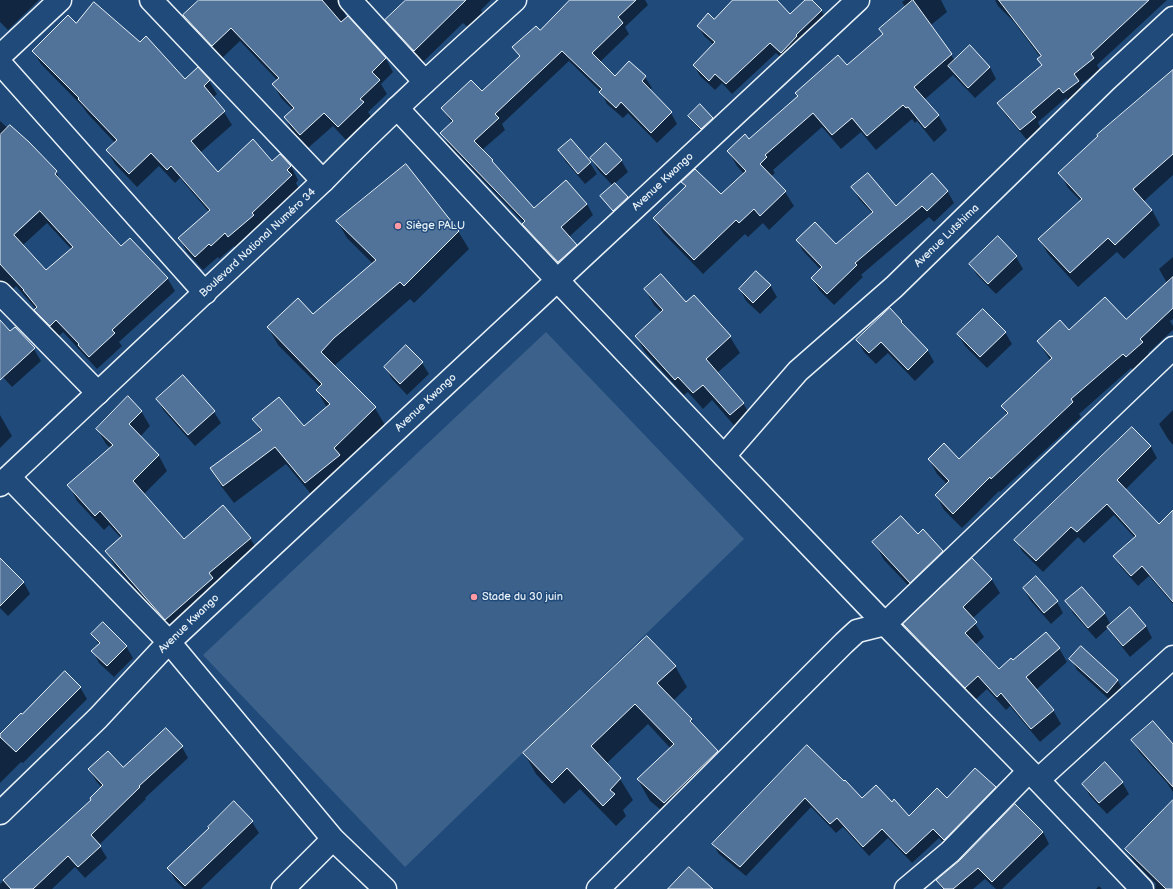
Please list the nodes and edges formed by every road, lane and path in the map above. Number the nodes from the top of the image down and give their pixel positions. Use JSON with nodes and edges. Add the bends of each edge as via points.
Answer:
{"nodes":[{"id":1,"x":60,"y":0,"type":"edge"},
{"id":2,"x":151,"y":0,"type":"edge"},
{"id":3,"x":350,"y":0,"type":"edge"},
{"id":4,"x":515,"y":0,"type":"edge"},
{"id":5,"x":858,"y":0,"type":"edge"},
{"id":6,"x":1173,"y":18,"type":"edge"},
{"id":7,"x":0,"y":56,"type":"edge"},
{"id":8,"x":0,"y":63,"type":"edge"},
{"id":9,"x":425,"y":82,"type":"junction"},
{"id":10,"x":397,"y":108,"type":"junction"},
{"id":11,"x":323,"y":181,"type":"junction"},
{"id":12,"x":558,"y":281,"type":"junction"},
{"id":13,"x":205,"y":292,"type":"junction"},
{"id":14,"x":0,"y":293,"type":"edge"},
{"id":15,"x":1173,"y":348,"type":"edge"},
{"id":16,"x":98,"y":393,"type":"junction"},
{"id":17,"x":724,"y":456,"type":"junction"},
{"id":18,"x":4,"y":481,"type":"edge"},
{"id":19,"x":885,"y":624,"type":"junction"},
{"id":20,"x":169,"y":642,"type":"junction"},
{"id":21,"x":1173,"y":657,"type":"edge"},
{"id":22,"x":1033,"y":775,"type":"junction"},
{"id":23,"x":0,"y":813,"type":"edge"},
{"id":24,"x":333,"y":839,"type":"junction"},
{"id":25,"x":283,"y":889,"type":"edge"},
{"id":26,"x":385,"y":889,"type":"edge"},
{"id":27,"x":598,"y":889,"type":"edge"},
{"id":28,"x":906,"y":889,"type":"edge"},
{"id":29,"x":1142,"y":889,"type":"edge"}],
"edges":[{"from":1,"to":7,"type":"street"},
{"from":2,"to":11,"type":"street"},
{"from":3,"to":9,"type":"street"},
{"from":4,"to":9,"type":"street","name":"Boulevard National Numéro 34"},
{"from":5,"to":12,"type":"street","name":"Avenue Kwango"},
{"from":6,"to":17,"type":"street","name":"Avenue Lutshima","via":[[894,287],[798,371]]},
{"from":8,"to":13,"type":"street"},
{"from":9,"to":10,"type":"street","name":"Boulevard National Numéro 34"},
{"from":10,"to":11,"type":"street","name":"Boulevard National Numéro 34"},
{"from":10,"to":12,"type":"street"},
{"from":11,"to":13,"type":"street","name":"Boulevard National Numéro 34"},
{"from":12,"to":17,"type":"street"},
{"from":12,"to":20,"type":"street","name":"Avenue Kwango"},
{"from":13,"to":16,"type":"street","name":"Boulevard National Numéro 34"},
{"from":14,"to":16,"type":"street"},
{"from":15,"to":19,"type":"street"},
{"from":16,"to":18,"type":"street","name":"Boulevard National Numéro 34"},
{"from":17,"to":19,"type":"street"},
{"from":18,"to":20,"type":"street"},
{"from":19,"to":22,"type":"street"},
{"from":19,"to":27,"type":"street","via":[[857,631],[844,642]]},
{"from":20,"to":23,"type":"street","name":"Avenue Kwango","via":[[98,718]]},
{"from":20,"to":24,"type":"street"},
{"from":21,"to":22,"type":"street"},
{"from":22,"to":28,"type":"street"},
{"from":22,"to":29,"type":"street"},
{"from":24,"to":25,"type":"street"},
{"from":24,"to":26,"type":"street"}]}
